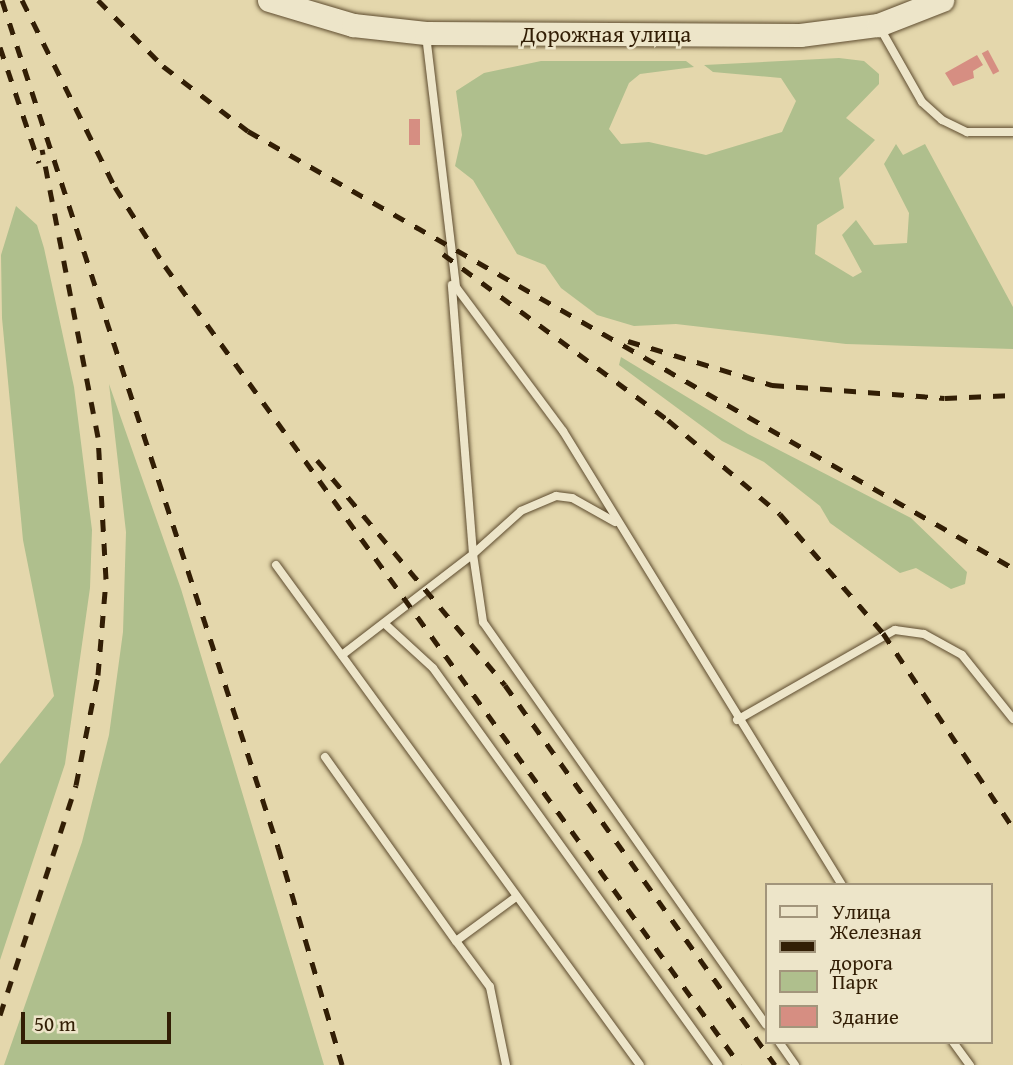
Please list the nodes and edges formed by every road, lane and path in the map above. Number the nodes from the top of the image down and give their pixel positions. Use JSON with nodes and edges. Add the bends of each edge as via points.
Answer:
{"nodes":[{"id":1,"x":269,"y":0,"type":"edge"},
{"id":2,"x":942,"y":0,"type":"edge"},
{"id":3,"x":878,"y":25,"type":"junction"},
{"id":4,"x":426,"y":33,"type":"junction"},
{"id":5,"x":1013,"y":132,"type":"edge"},
{"id":6,"x":452,"y":275,"type":"junction"},
{"id":7,"x":620,"y":526,"type":"junction"},
{"id":8,"x":474,"y":554,"type":"junction"},
{"id":9,"x":276,"y":565,"type":"dead end"},
{"id":10,"x":386,"y":624,"type":"junction"},
{"id":11,"x":342,"y":655,"type":"junction"},
{"id":12,"x":1013,"y":719,"type":"edge"},
{"id":13,"x":737,"y":720,"type":"junction"},
{"id":14,"x":326,"y":757,"type":"dead end"},
{"id":15,"x":841,"y":883,"type":"edge"},
{"id":16,"x":516,"y":897,"type":"junction"},
{"id":17,"x":456,"y":941,"type":"junction"},
{"id":18,"x":764,"y":1022,"type":"edge"},
{"id":19,"x":780,"y":1044,"type":"edge"},
{"id":20,"x":954,"y":1044,"type":"edge"},
{"id":21,"x":506,"y":1065,"type":"edge"},
{"id":22,"x":639,"y":1065,"type":"edge"},
{"id":23,"x":718,"y":1065,"type":"edge"},
{"id":24,"x":795,"y":1065,"type":"edge"},
{"id":25,"x":970,"y":1065,"type":"edge"}],
"edges":[{"from":1,"to":4,"type":"street","name":"Дорожная улица","via":[[353,24]]},
{"from":2,"to":3,"type":"street","name":"Дорожная улица"},
{"from":3,"to":4,"type":"street","name":"Дорожная улица","via":[[800,35]]},
{"from":3,"to":5,"type":"lane","via":[[922,102],[942,120],[967,132]]},
{"from":4,"to":6,"type":"lane"},
{"from":6,"to":7,"type":"lane","via":[[471,314],[563,431]]},
{"from":6,"to":8,"type":"lane"},
{"from":7,"to":8,"type":"lane","via":[[589,504],[556,496],[521,511]]},
{"from":7,"to":13,"type":"lane"},
{"from":8,"to":10,"type":"lane"},
{"from":8,"to":18,"type":"lane","via":[[479,607],[492,638]]},
{"from":9,"to":11,"type":"lane"},
{"from":10,"to":11,"type":"lane"},
{"from":10,"to":23,"type":"lane","via":[[433,668]]},
{"from":11,"to":16,"type":"lane"},
{"from":12,"to":13,"type":"lane","via":[[962,655],[924,634],[895,630]]},
{"from":13,"to":15,"type":"lane"},
{"from":14,"to":17,"type":"lane"},
{"from":16,"to":17,"type":"lane"},
{"from":16,"to":22,"type":"lane"},
{"from":17,"to":21,"type":"lane","via":[[490,987]]},
{"from":19,"to":24,"type":"lane"},
{"from":20,"to":25,"type":"lane"}]}
